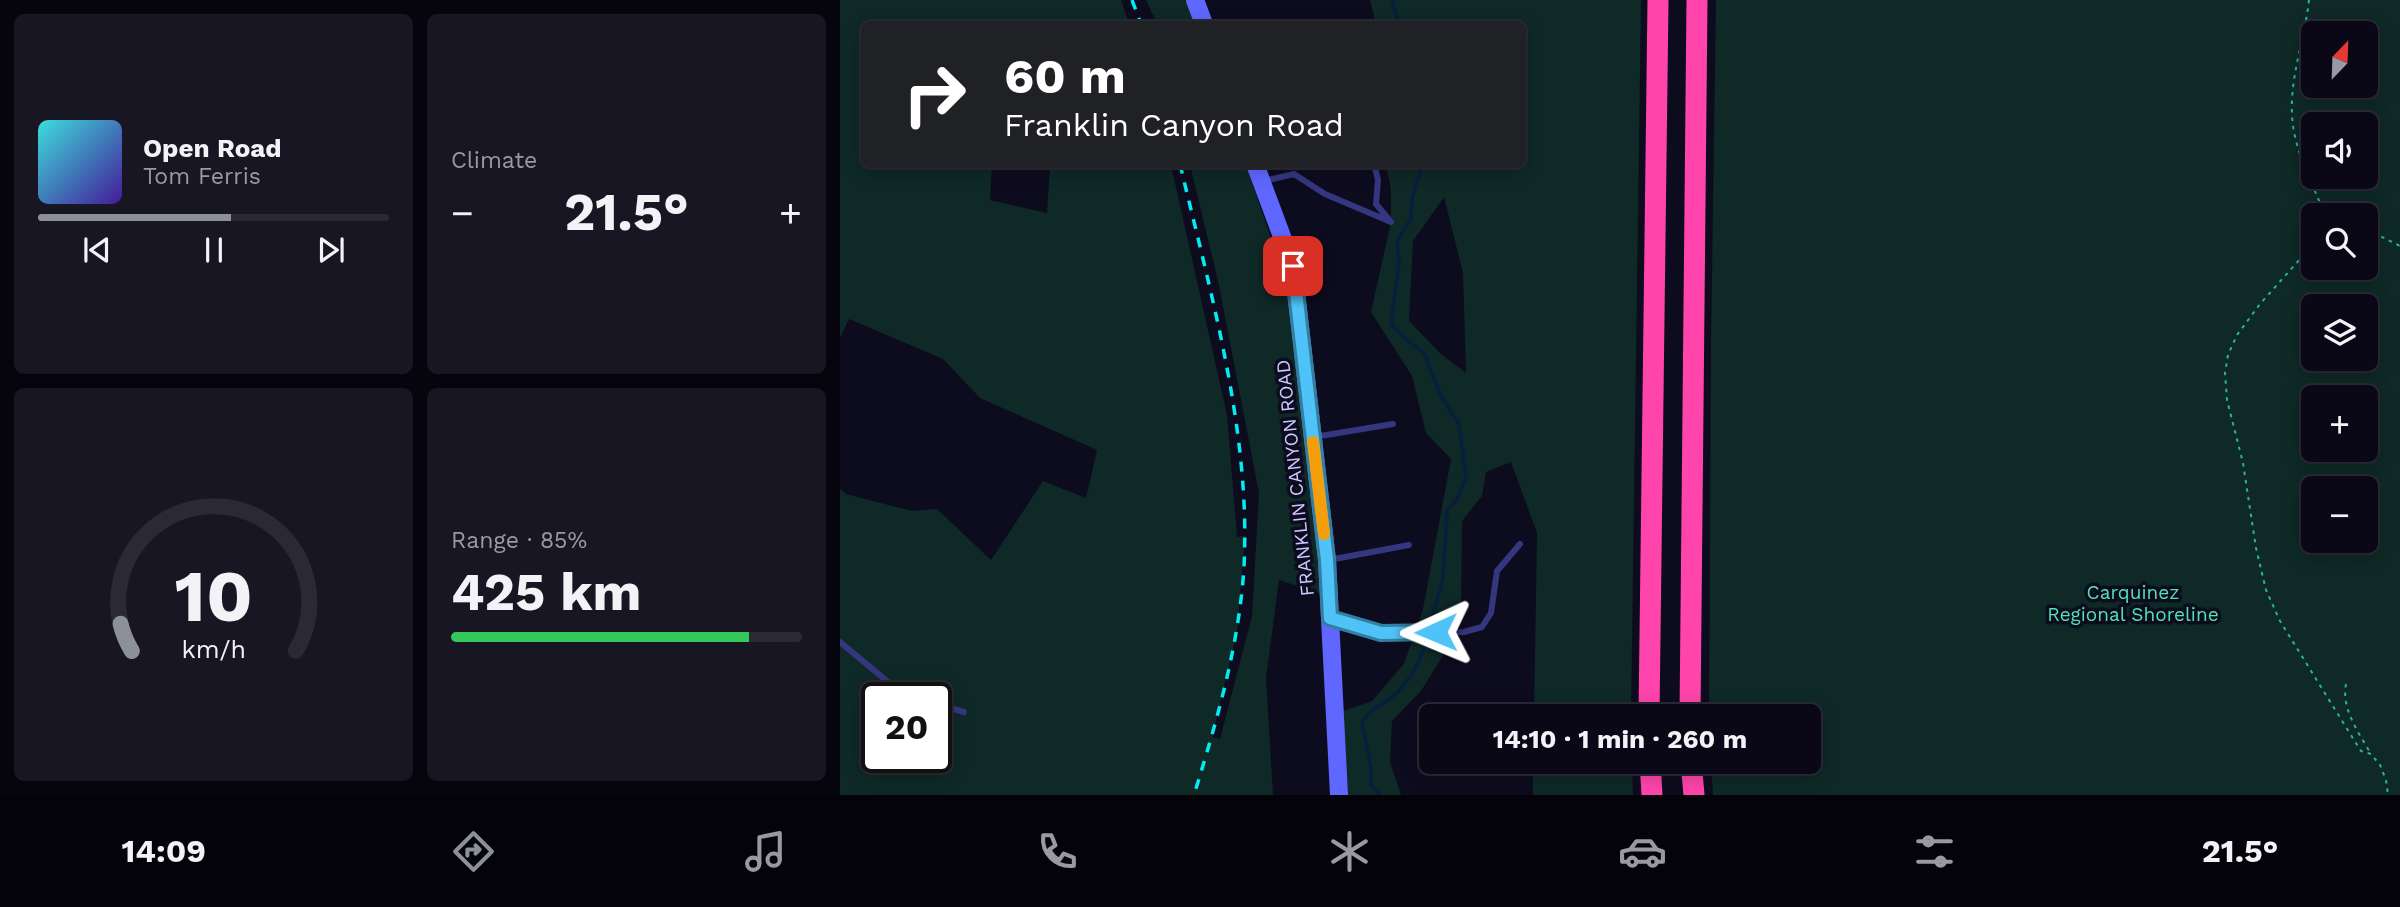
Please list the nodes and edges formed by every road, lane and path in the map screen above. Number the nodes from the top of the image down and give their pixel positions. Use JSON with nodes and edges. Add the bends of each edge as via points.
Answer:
{"nodes":[{"id":1,"x":1195,"y":0,"type":"edge"},
{"id":2,"x":1658,"y":0,"type":"edge"},
{"id":3,"x":1697,"y":0,"type":"edge"},
{"id":4,"x":2309,"y":0,"type":"edge"},
{"id":5,"x":1203,"y":21,"type":"edge"},
{"id":6,"x":1257,"y":168,"type":"edge"},
{"id":7,"x":1375,"y":168,"type":"edge"},
{"id":8,"x":1262,"y":182,"type":"junction"},
{"id":9,"x":2320,"y":203,"type":"edge"},
{"id":10,"x":2378,"y":235,"type":"edge"},
{"id":11,"x":2400,"y":246,"type":"edge"},
{"id":12,"x":2301,"y":258,"type":"edge"},
{"id":13,"x":1393,"y":424,"type":"dead end"},
{"id":14,"x":1312,"y":437,"type":"junction"},
{"id":15,"x":1520,"y":544,"type":"dead end"},
{"id":16,"x":1409,"y":545,"type":"dead end"},
{"id":17,"x":1327,"y":560,"type":"junction"},
{"id":18,"x":1330,"y":618,"type":"junction"},
{"id":19,"x":840,"y":642,"type":"edge"},
{"id":20,"x":888,"y":682,"type":"edge"},
{"id":21,"x":2346,"y":684,"type":"dead end"},
{"id":22,"x":1649,"y":704,"type":"edge"},
{"id":23,"x":1690,"y":704,"type":"edge"},
{"id":24,"x":952,"y":709,"type":"edge"},
{"id":25,"x":964,"y":712,"type":"dead end"},
{"id":26,"x":2371,"y":754,"type":"junction"},
{"id":27,"x":1651,"y":774,"type":"edge"},
{"id":28,"x":1692,"y":774,"type":"edge"},
{"id":29,"x":1339,"y":795,"type":"edge"},
{"id":30,"x":1652,"y":795,"type":"edge"},
{"id":31,"x":1694,"y":795,"type":"edge"},
{"id":32,"x":2388,"y":795,"type":"edge"}],
"edges":[{"from":1,"to":5,"type":"street"},
{"from":2,"to":22,"type":"highway"},
{"from":3,"to":23,"type":"highway"},
{"from":4,"to":9,"type":"path","via":[[2292,114],[2303,164]]},
{"from":6,"to":8,"type":"street","name":"FRANKLIN CANYON ROAD"},
{"from":7,"to":8,"type":"lane","via":[[1376,204],[1391,222],[1325,194],[1295,170]]},
{"from":8,"to":14,"type":"street","name":"FRANKLIN CANYON ROAD","via":[[1293,266]]},
{"from":10,"to":11,"type":"path"},
{"from":12,"to":26,"type":"path","via":[[2236,335],[2225,373],[2227,400],[2266,590],[2280,621],[2361,751]]},
{"from":13,"to":14,"type":"lane"},
{"from":14,"to":17,"type":"street","name":"FRANKLIN CANYON ROAD"},
{"from":15,"to":18,"type":"lane","via":[[1497,570],[1491,613],[1482,627],[1464,632],[1381,633]]},
{"from":16,"to":17,"type":"lane"},
{"from":17,"to":18,"type":"street","name":"FRANKLIN CANYON ROAD"},
{"from":18,"to":29,"type":"street","name":"FRANKLIN CANYON ROAD"},
{"from":19,"to":20,"type":"lane"},
{"from":21,"to":26,"type":"path","via":[[2348,712]]},
{"from":24,"to":25,"type":"lane"},
{"from":26,"to":32,"type":"path","via":[[2380,765]]},
{"from":27,"to":30,"type":"highway"},
{"from":28,"to":31,"type":"highway"}]}
